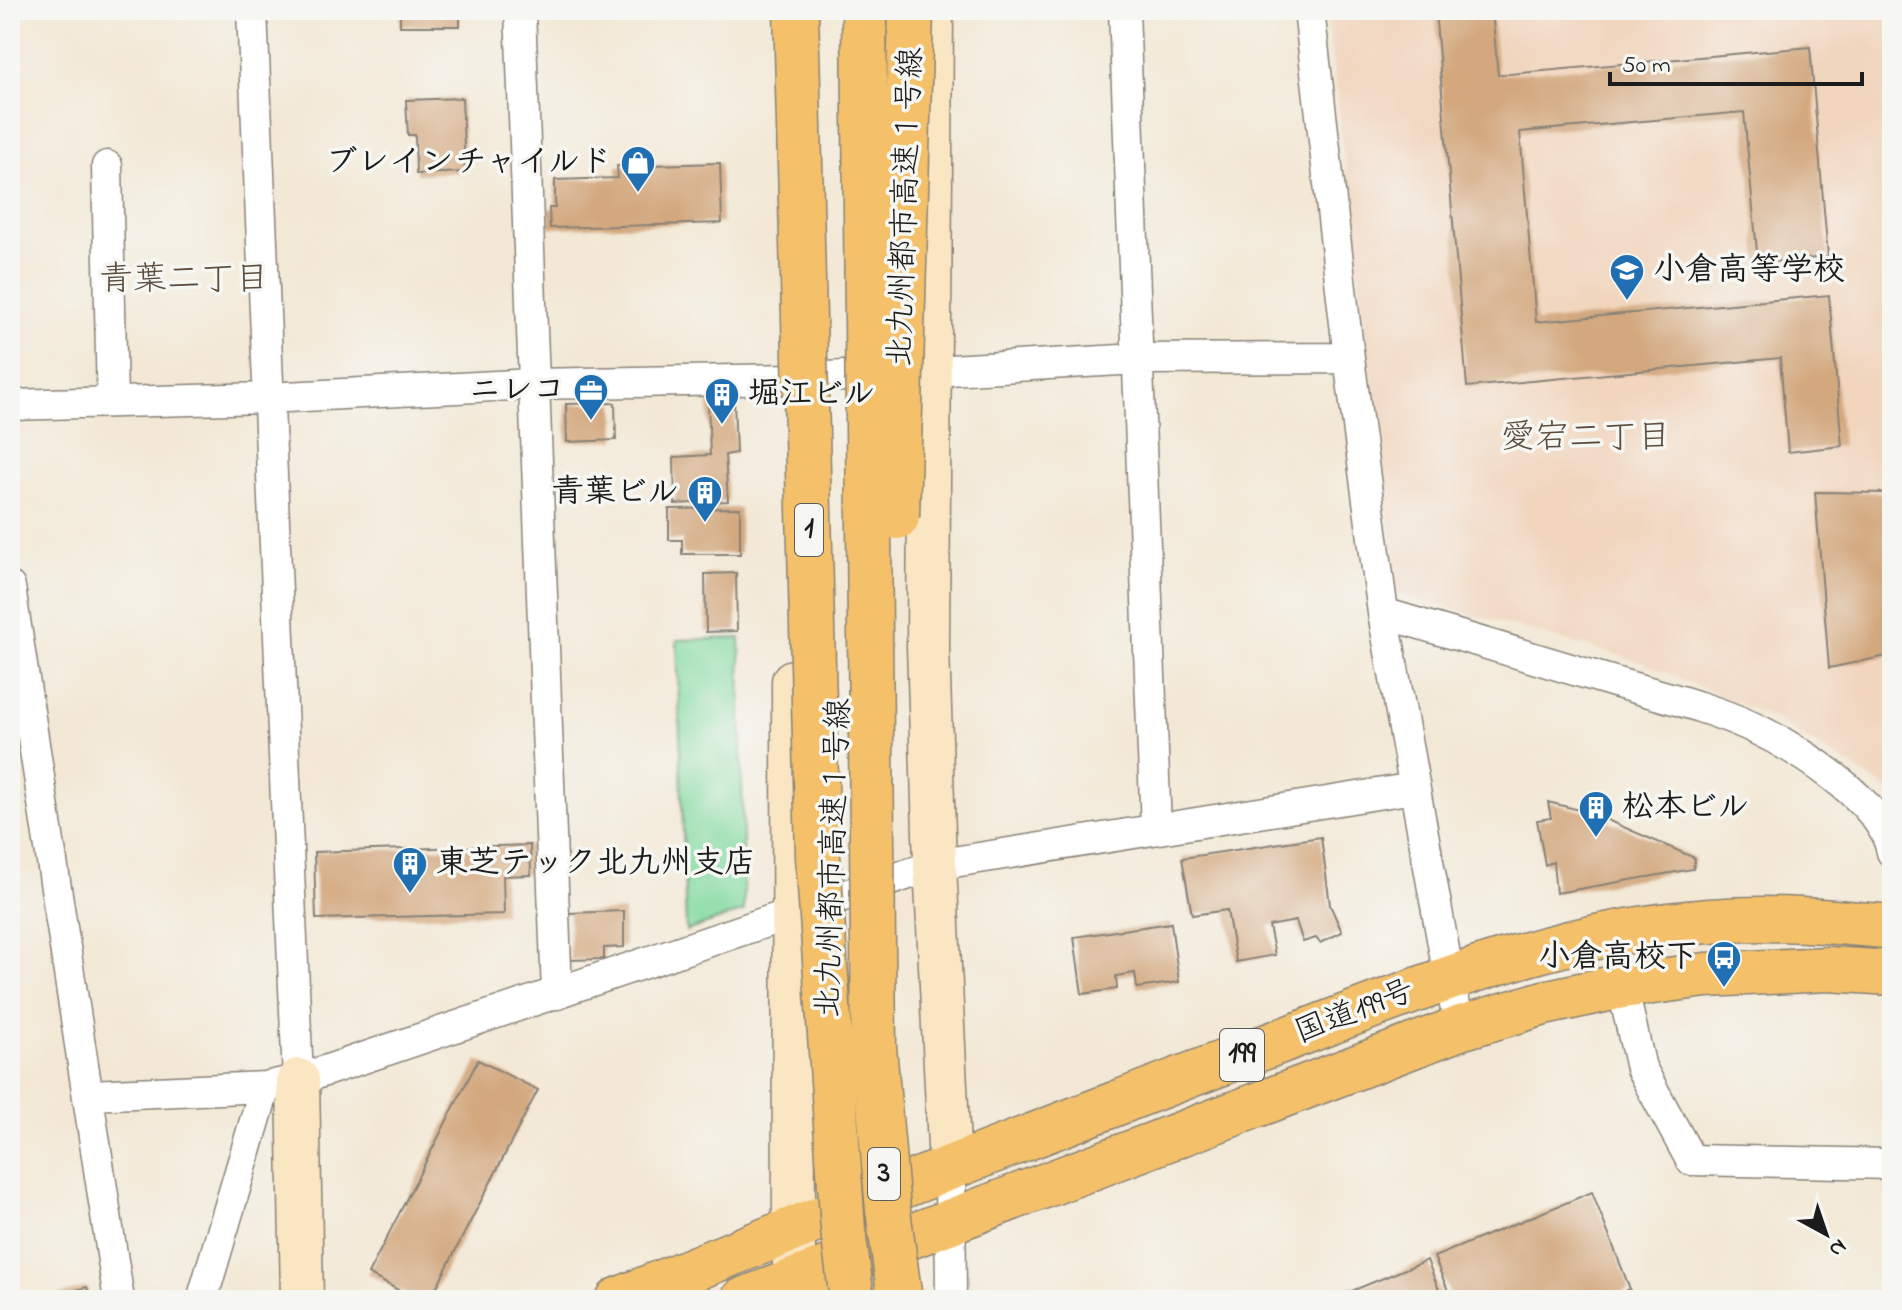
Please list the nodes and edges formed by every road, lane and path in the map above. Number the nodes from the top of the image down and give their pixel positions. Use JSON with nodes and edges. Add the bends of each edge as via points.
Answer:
{"nodes":[{"id":1,"x":252,"y":10,"type":"edge"},
{"id":2,"x":520,"y":10,"type":"edge"},
{"id":3,"x":794,"y":10,"type":"edge"},
{"id":4,"x":849,"y":10,"type":"edge"},
{"id":5,"x":864,"y":10,"type":"edge"},
{"id":6,"x":911,"y":10,"type":"edge"},
{"id":7,"x":932,"y":10,"type":"edge"},
{"id":8,"x":1124,"y":10,"type":"edge"},
{"id":9,"x":1309,"y":10,"type":"edge"},
{"id":10,"x":107,"y":166,"type":"dead end"},
{"id":11,"x":1349,"y":358,"type":"junction"},
{"id":12,"x":1138,"y":359,"type":"junction"},
{"id":13,"x":930,"y":371,"type":"junction"},
{"id":14,"x":792,"y":379,"type":"junction"},
{"id":15,"x":533,"y":384,"type":"junction"},
{"id":16,"x":267,"y":398,"type":"junction"},
{"id":17,"x":112,"y":402,"type":"junction"},
{"id":18,"x":10,"y":405,"type":"edge"},
{"id":19,"x":10,"y":587,"type":"edge"},
{"id":20,"x":1383,"y":613,"type":"junction"},
{"id":21,"x":1414,"y":788,"type":"junction"},
{"id":22,"x":1156,"y":829,"type":"junction"},
{"id":23,"x":1892,"y":852,"type":"edge"},
{"id":24,"x":935,"y":865,"type":"junction"},
{"id":25,"x":793,"y":915,"type":"junction"},
{"id":26,"x":1892,"y":927,"type":"edge"},
{"id":27,"x":1892,"y":973,"type":"edge"},
{"id":28,"x":1449,"y":977,"type":"junction"},
{"id":29,"x":1622,"y":986,"type":"junction"},
{"id":30,"x":557,"y":994,"type":"junction"},
{"id":31,"x":1460,"y":1028,"type":"junction"},
{"id":32,"x":874,"y":1047,"type":"junction"},
{"id":33,"x":829,"y":1050,"type":"junction"},
{"id":34,"x":282,"y":1084,"type":"junction"},
{"id":35,"x":90,"y":1095,"type":"junction"},
{"id":36,"x":1892,"y":1164,"type":"edge"},
{"id":37,"x":950,"y":1167,"type":"junction"},
{"id":38,"x":948,"y":1221,"type":"junction"},
{"id":39,"x":794,"y":1227,"type":"junction"},
{"id":40,"x":797,"y":1290,"type":"edge"},
{"id":41,"x":119,"y":1300,"type":"edge"},
{"id":42,"x":202,"y":1300,"type":"edge"},
{"id":43,"x":302,"y":1300,"type":"edge"},
{"id":44,"x":618,"y":1300,"type":"edge"},
{"id":45,"x":743,"y":1300,"type":"edge"},
{"id":46,"x":852,"y":1300,"type":"edge"},
{"id":47,"x":900,"y":1300,"type":"edge"},
{"id":48,"x":951,"y":1300,"type":"edge"}],
"edges":[{"from":1,"to":16,"type":"street"},
{"from":2,"to":15,"type":"street"},
{"from":3,"to":14,"type":"street"},
{"from":3,"to":33,"type":"highway","name":"北九州都市高速１号線","number":"1","bridge":true,"via":[[811,674]]},
{"from":4,"to":33,"type":"highway","name":"北九州都市高速１号線","number":"1","bridge":true,"via":[[849,416]]},
{"from":5,"to":32,"type":"highway","name":"北九州都市高速１号線","number":"1","bridge":true},
{"from":6,"to":32,"type":"highway","name":"北九州都市高速１号線","bridge":true,"via":[[901,428]]},
{"from":7,"to":13,"type":"street"},
{"from":8,"to":12,"type":"street"},
{"from":9,"to":11,"type":"street"},
{"from":10,"to":17,"type":"street"},
{"from":11,"to":12,"type":"street"},
{"from":11,"to":20,"type":"street"},
{"from":12,"to":13,"type":"street"},
{"from":12,"to":22,"type":"street"},
{"from":13,"to":14,"type":"street"},
{"from":13,"to":24,"type":"street","via":[[928,646]]},
{"from":14,"to":15,"type":"street"},
{"from":14,"to":25,"type":"street"},
{"from":15,"to":16,"type":"street"},
{"from":15,"to":30,"type":"street"},
{"from":16,"to":17,"type":"street"},
{"from":16,"to":34,"type":"street"},
{"from":17,"to":18,"type":"street"},
{"from":19,"to":35,"type":"street"},
{"from":20,"to":21,"type":"street"},
{"from":20,"to":23,"type":"street","via":[[1749,726],[1832,775],[1880,822]]},
{"from":21,"to":22,"type":"street"},
{"from":21,"to":28,"type":"street"},
{"from":22,"to":24,"type":"street"},
{"from":24,"to":25,"type":"street"},
{"from":24,"to":37,"type":"street"},
{"from":25,"to":30,"type":"street"},
{"from":25,"to":39,"type":"street"},
{"from":26,"to":28,"type":"highway","name":"国道199号","number":"199","via":[[1800,919],[1709,921],[1534,950]]},
{"from":27,"to":29,"type":"highway","name":"国道199号","number":"199","via":[[1782,970]]},
{"from":28,"to":31,"type":"street"},
{"from":28,"to":37,"type":"highway","name":"国道199号","number":"199"},
{"from":29,"to":31,"type":"highway","name":"国道199号","number":"199"},
{"from":29,"to":36,"type":"street","via":[[1641,1068],[1691,1160]]},
{"from":30,"to":34,"type":"street"},
{"from":31,"to":38,"type":"highway","name":"国道199号","number":"199"},
{"from":32,"to":47,"type":"highway","number":"3","bridge":true},
{"from":33,"to":46,"type":"highway","number":"3","bridge":true},
{"from":34,"to":35,"type":"street"},
{"from":34,"to":42,"type":"street"},
{"from":34,"to":43,"type":"street"},
{"from":35,"to":41,"type":"street"},
{"from":37,"to":38,"type":"street"},
{"from":37,"to":39,"type":"highway","name":"国道199号","number":"199"},
{"from":38,"to":40,"type":"highway","name":"国道199号","number":"199"},
{"from":38,"to":48,"type":"street"},
{"from":39,"to":40,"type":"street"},
{"from":39,"to":44,"type":"highway","name":"国道199号","number":"199"},
{"from":40,"to":45,"type":"highway","name":"国道199号","number":"199"}]}
